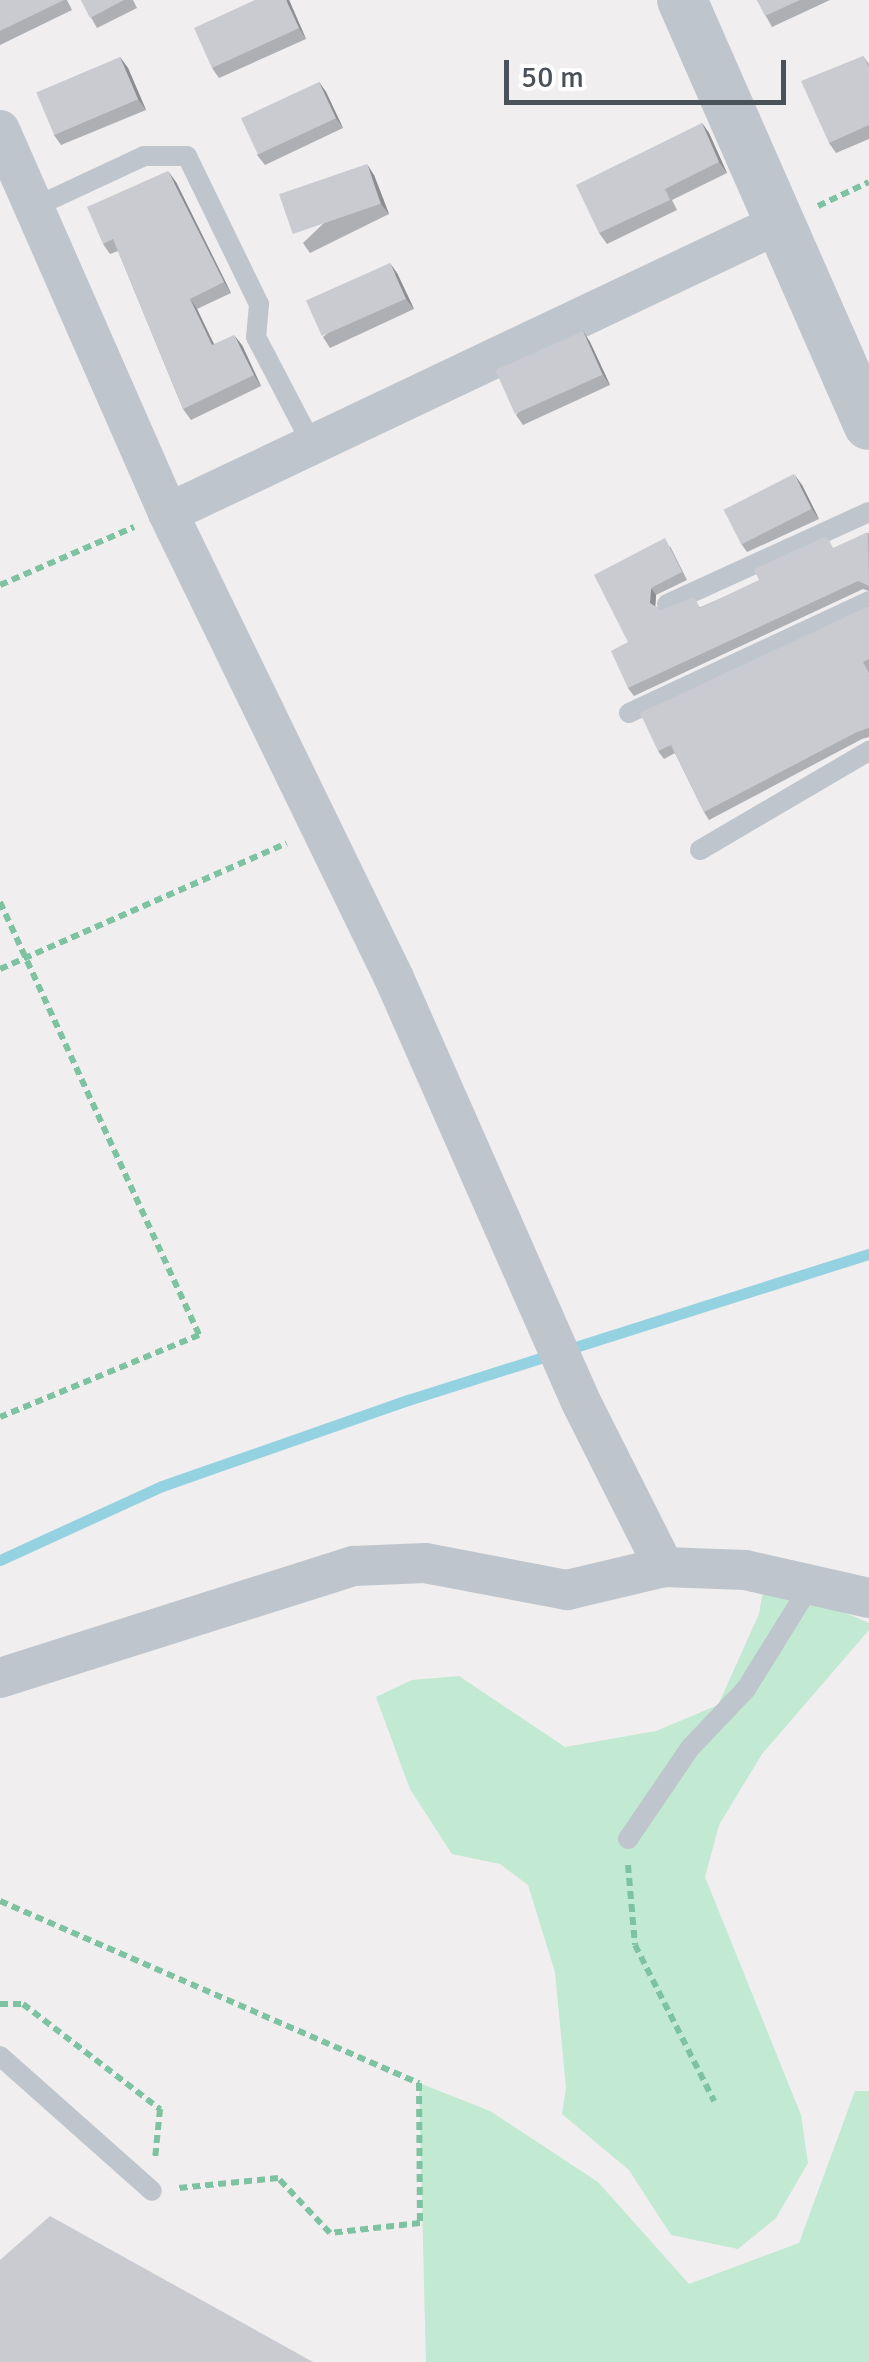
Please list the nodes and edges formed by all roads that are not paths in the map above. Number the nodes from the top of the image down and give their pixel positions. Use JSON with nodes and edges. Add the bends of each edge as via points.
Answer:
{"nodes":[{"id":1,"x":682,"y":0,"type":"edge"},
{"id":2,"x":0,"y":130,"type":"edge"},
{"id":3,"x":37,"y":206,"type":"junction"},
{"id":4,"x":780,"y":223,"type":"junction"},
{"id":5,"x":869,"y":425,"type":"edge"},
{"id":6,"x":312,"y":446,"type":"junction"},
{"id":7,"x":869,"y":512,"type":"edge"},
{"id":8,"x":168,"y":513,"type":"junction"},
{"id":9,"x":869,"y":600,"type":"edge"},
{"id":10,"x":667,"y":604,"type":"edge"},
{"id":11,"x":629,"y":713,"type":"dead end"},
{"id":12,"x":869,"y":751,"type":"edge"},
{"id":13,"x":700,"y":850,"type":"dead end"},
{"id":14,"x":664,"y":1567,"type":"junction"},
{"id":15,"x":810,"y":1584,"type":"junction"},
{"id":16,"x":869,"y":1598,"type":"edge"},
{"id":17,"x":0,"y":1678,"type":"edge"},
{"id":18,"x":628,"y":1839,"type":"road end"},
{"id":19,"x":0,"y":2056,"type":"edge"},
{"id":20,"x":152,"y":2191,"type":"road end"}],
"edges":[{"from":1,"to":4,"type":"street"},
{"from":2,"to":3,"type":"street"},
{"from":3,"to":6,"type":"lane","via":[[144,156],[187,156],[259,304],[256,337]]},
{"from":3,"to":8,"type":"street"},
{"from":4,"to":5,"type":"street"},
{"from":4,"to":6,"type":"street"},
{"from":6,"to":8,"type":"street"},
{"from":7,"to":10,"type":"lane"},
{"from":8,"to":14,"type":"street","via":[[322,828],[580,1402]]},
{"from":9,"to":11,"type":"lane"},
{"from":12,"to":13,"type":"lane"},
{"from":14,"to":15,"type":"street","via":[[745,1570]]},
{"from":14,"to":17,"type":"street","via":[[567,1590],[425,1563],[354,1566]]},
{"from":15,"to":16,"type":"street"},
{"from":15,"to":18,"type":"lane","via":[[746,1689],[690,1748]]},
{"from":19,"to":20,"type":"lane"}]}
